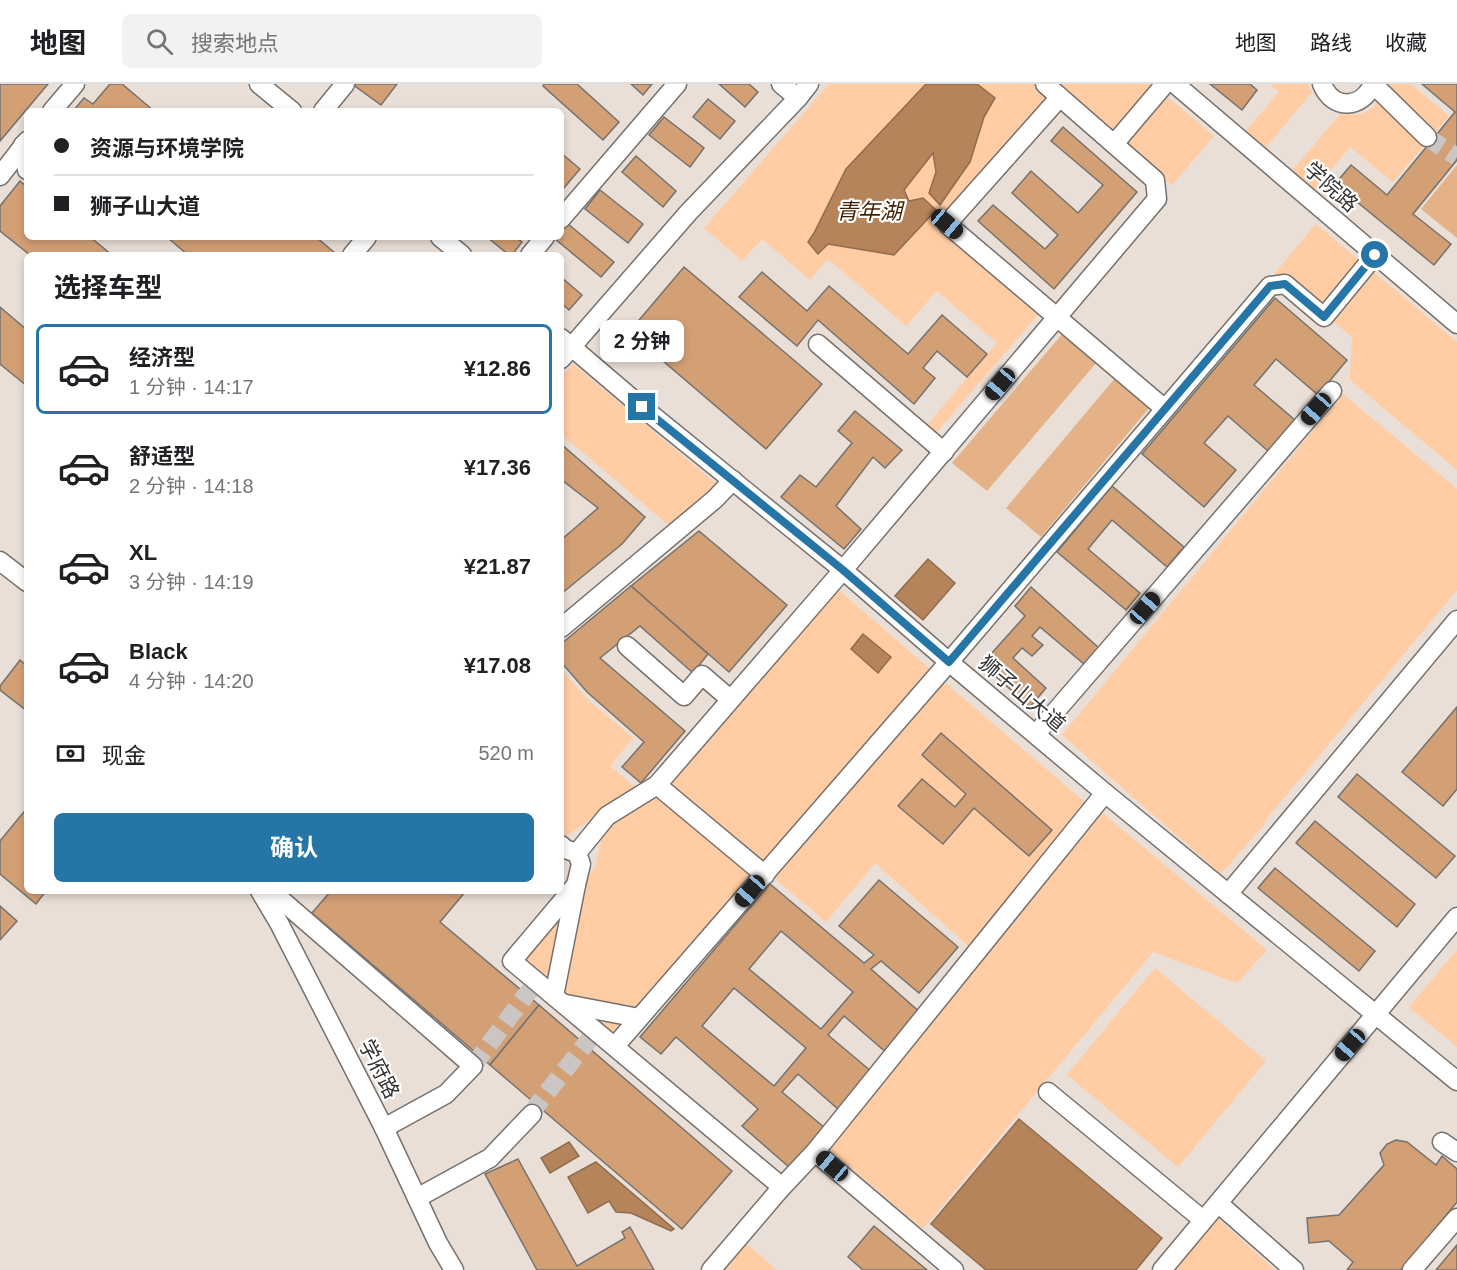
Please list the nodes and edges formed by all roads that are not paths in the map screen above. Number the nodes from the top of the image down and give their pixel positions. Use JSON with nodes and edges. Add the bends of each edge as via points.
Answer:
{"nodes":[{"id":1,"x":75,"y":84,"type":"edge"},
{"id":2,"x":259,"y":84,"type":"edge"},
{"id":3,"x":345,"y":84,"type":"edge"},
{"id":4,"x":677,"y":84,"type":"edge"},
{"id":5,"x":781,"y":84,"type":"edge"},
{"id":6,"x":1045,"y":84,"type":"edge"},
{"id":7,"x":1165,"y":84,"type":"edge"},
{"id":8,"x":1175,"y":84,"type":"edge"},
{"id":9,"x":1322,"y":84,"type":"edge"},
{"id":10,"x":1373,"y":84,"type":"edge"},
{"id":11,"x":804,"y":91,"type":"edge"},
{"id":12,"x":1060,"y":98,"type":"junction"},
{"id":13,"x":55,"y":108,"type":"edge"},
{"id":14,"x":288,"y":108,"type":"edge"},
{"id":15,"x":325,"y":108,"type":"edge"},
{"id":16,"x":1427,"y":137,"type":"tunnel mouth"},
{"id":17,"x":24,"y":144,"type":"edge"},
{"id":18,"x":1113,"y":144,"type":"junction"},
{"id":19,"x":0,"y":176,"type":"edge"},
{"id":20,"x":564,"y":216,"type":"edge"},
{"id":21,"x":364,"y":240,"type":"edge"},
{"id":22,"x":444,"y":240,"type":"edge"},
{"id":23,"x":542,"y":240,"type":"edge"},
{"id":24,"x":354,"y":252,"type":"edge"},
{"id":25,"x":458,"y":252,"type":"edge"},
{"id":26,"x":532,"y":252,"type":"edge"},
{"id":27,"x":1375,"y":255,"type":"junction"},
{"id":28,"x":1057,"y":317,"type":"junction"},
{"id":29,"x":1457,"y":324,"type":"edge"},
{"id":30,"x":818,"y":344,"type":"dead end"},
{"id":31,"x":564,"y":348,"type":"edge"},
{"id":32,"x":1332,"y":391,"type":"dead end"},
{"id":33,"x":1165,"y":409,"type":"junction"},
{"id":34,"x":944,"y":452,"type":"junction"},
{"id":35,"x":733,"y":480,"type":"junction"},
{"id":36,"x":0,"y":561,"type":"edge"},
{"id":37,"x":843,"y":570,"type":"junction"},
{"id":38,"x":24,"y":580,"type":"edge"},
{"id":39,"x":1457,"y":620,"type":"edge"},
{"id":40,"x":564,"y":625,"type":"edge"},
{"id":41,"x":627,"y":646,"type":"dead end"},
{"id":42,"x":949,"y":662,"type":"junction"},
{"id":43,"x":730,"y":699,"type":"junction"},
{"id":44,"x":1036,"y":734,"type":"junction"},
{"id":45,"x":657,"y":785,"type":"junction"},
{"id":46,"x":1105,"y":793,"type":"junction"},
{"id":47,"x":569,"y":849,"type":"edge"},
{"id":48,"x":765,"y":875,"type":"junction"},
{"id":49,"x":576,"y":885,"type":"junction"},
{"id":50,"x":262,"y":894,"type":"edge"},
{"id":51,"x":274,"y":894,"type":"edge"},
{"id":52,"x":1228,"y":894,"type":"junction"},
{"id":53,"x":1457,"y":917,"type":"edge"},
{"id":54,"x":559,"y":1000,"type":"junction"},
{"id":55,"x":1376,"y":1015,"type":"junction"},
{"id":56,"x":639,"y":1018,"type":"junction"},
{"id":57,"x":615,"y":1046,"type":"junction"},
{"id":58,"x":1457,"y":1081,"type":"edge"},
{"id":59,"x":1048,"y":1092,"type":"dead end"},
{"id":60,"x":532,"y":1114,"type":"tunnel mouth"},
{"id":61,"x":384,"y":1128,"type":"junction"},
{"id":62,"x":815,"y":1152,"type":"junction"},
{"id":63,"x":782,"y":1187,"type":"junction"},
{"id":64,"x":417,"y":1198,"type":"junction"},
{"id":65,"x":1218,"y":1203,"type":"junction"},
{"id":66,"x":1457,"y":1218,"type":"edge"},
{"id":67,"x":1203,"y":1220,"type":"junction"},
{"id":68,"x":454,"y":1270,"type":"edge"},
{"id":69,"x":711,"y":1270,"type":"edge"},
{"id":70,"x":954,"y":1270,"type":"edge"},
{"id":71,"x":1162,"y":1270,"type":"edge"},
{"id":72,"x":1294,"y":1270,"type":"edge"},
{"id":73,"x":1412,"y":1270,"type":"edge"}],
"edges":[{"from":1,"to":13,"type":"street"},
{"from":2,"to":14,"type":"street"},
{"from":3,"to":15,"type":"street"},
{"from":4,"to":20,"type":"street"},
{"from":5,"to":11,"type":"street"},
{"from":6,"to":12,"type":"street"},
{"from":7,"to":18,"type":"street"},
{"from":8,"to":27,"type":"street","name":"学院路"},
{"from":9,"to":10,"type":"street","via":[[1330,98],[1347,104],[1364,99]]},
{"from":10,"to":16,"type":"street"},
{"from":11,"to":31,"type":"street"},
{"from":12,"to":18,"type":"street"},
{"from":12,"to":28,"type":"street","via":[[947,224]]},
{"from":17,"to":19,"type":"street"},
{"from":18,"to":28,"type":"street","via":[[1155,180],[1157,199]]},
{"from":21,"to":24,"type":"street"},
{"from":22,"to":25,"type":"street"},
{"from":23,"to":26,"type":"street"},
{"from":27,"to":29,"type":"street","name":"学院路"},
{"from":27,"to":33,"type":"street","via":[[1324,317],[1285,284],[1270,286]]},
{"from":28,"to":33,"type":"street"},
{"from":28,"to":34,"type":"street"},
{"from":30,"to":34,"type":"street"},
{"from":31,"to":35,"type":"street","name":"狮子山大道"},
{"from":32,"to":44,"type":"street"},
{"from":33,"to":42,"type":"street"},
{"from":34,"to":37,"type":"street"},
{"from":35,"to":37,"type":"street","name":"狮子山大道"},
{"from":35,"to":40,"type":"street"},
{"from":36,"to":38,"type":"street"},
{"from":37,"to":42,"type":"street","name":"狮子山大道"},
{"from":37,"to":43,"type":"street"},
{"from":39,"to":52,"type":"street"},
{"from":41,"to":43,"type":"street","via":[[684,696],[702,675]]},
{"from":42,"to":44,"type":"street","name":"狮子山大道"},
{"from":42,"to":48,"type":"street"},
{"from":43,"to":45,"type":"street"},
{"from":44,"to":46,"type":"street","name":"狮子山大道"},
{"from":45,"to":47,"type":"street","via":[[607,816]]},
{"from":45,"to":48,"type":"street"},
{"from":46,"to":52,"type":"street","name":"狮子山大道"},
{"from":46,"to":62,"type":"street"},
{"from":47,"to":49,"type":"street","via":[[582,864]]},
{"from":48,"to":56,"type":"street"},
{"from":49,"to":54,"type":"street"},
{"from":49,"to":54,"type":"street","via":[[512,961]]},
{"from":50,"to":61,"type":"street","name":"学府路"},
{"from":51,"to":61,"type":"street","via":[[473,1066],[446,1094]]},
{"from":52,"to":55,"type":"street","name":"狮子山大道"},
{"from":53,"to":55,"type":"street"},
{"from":54,"to":56,"type":"street"},
{"from":54,"to":57,"type":"street"},
{"from":55,"to":58,"type":"street","name":"狮子山大道"},
{"from":55,"to":65,"type":"street"},
{"from":56,"to":57,"type":"street"},
{"from":57,"to":63,"type":"street"},
{"from":59,"to":67,"type":"street"},
{"from":60,"to":64,"type":"street","via":[[490,1158]]},
{"from":61,"to":64,"type":"street","name":"学府路"},
{"from":62,"to":63,"type":"street"},
{"from":62,"to":70,"type":"street"},
{"from":63,"to":69,"type":"street"},
{"from":64,"to":68,"type":"street","name":"学府路"},
{"from":65,"to":67,"type":"street"},
{"from":65,"to":72,"type":"street"},
{"from":66,"to":73,"type":"street"},
{"from":67,"to":71,"type":"street"}]}
